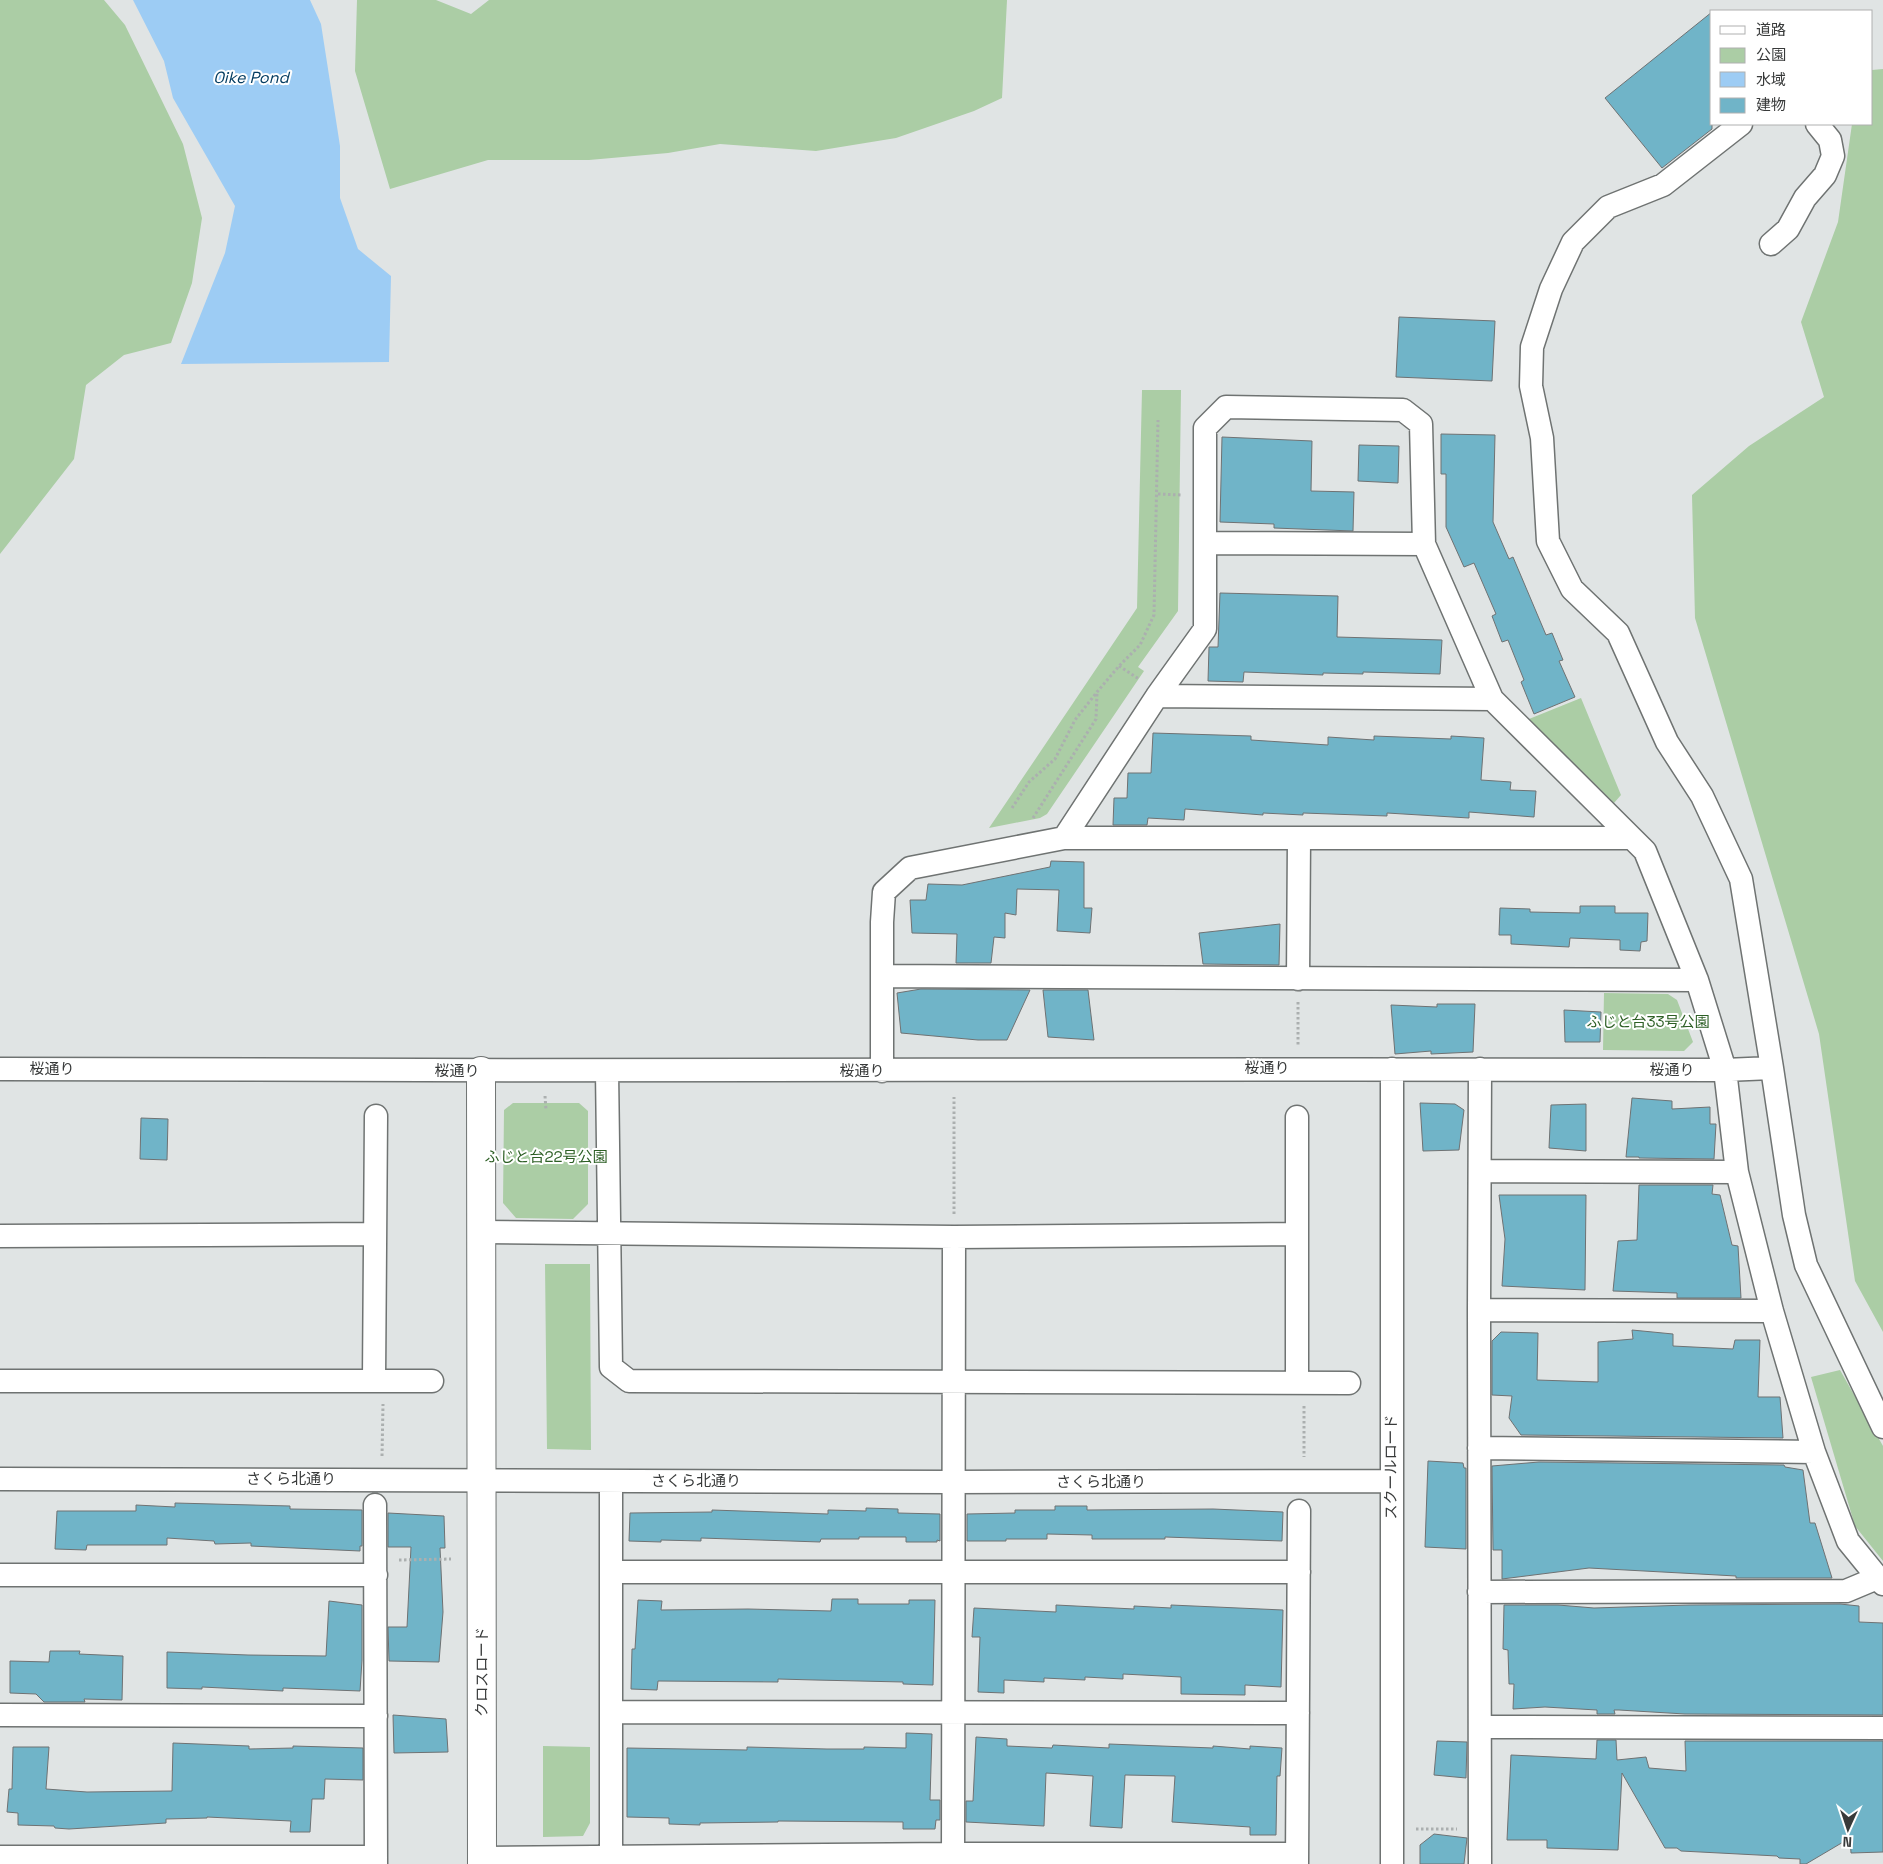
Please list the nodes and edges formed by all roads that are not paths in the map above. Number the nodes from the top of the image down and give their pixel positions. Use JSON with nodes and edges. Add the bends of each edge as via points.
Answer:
{"nodes":[{"id":1,"x":1740,"y":125,"type":"edge"},
{"id":2,"x":1819,"y":125,"type":"edge"},
{"id":3,"x":1771,"y":244,"type":"dead end"},
{"id":4,"x":1205,"y":543,"type":"junction"},
{"id":5,"x":1424,"y":544,"type":"junction"},
{"id":6,"x":1150,"y":689,"type":"junction"},
{"id":7,"x":1492,"y":700,"type":"junction"},
{"id":8,"x":1064,"y":838,"type":"junction"},
{"id":9,"x":1631,"y":838,"type":"junction"},
{"id":10,"x":1298,"y":839,"type":"junction"},
{"id":11,"x":882,"y":976,"type":"junction"},
{"id":12,"x":1298,"y":978,"type":"junction"},
{"id":13,"x":1697,"y":980,"type":"junction"},
{"id":14,"x":1772,"y":1068,"type":"junction"},
{"id":15,"x":0,"y":1069,"type":"edge"},
{"id":16,"x":1392,"y":1069,"type":"junction"},
{"id":17,"x":1480,"y":1069,"type":"junction"},
{"id":18,"x":1725,"y":1070,"type":"junction"},
{"id":19,"x":481,"y":1071,"type":"junction"},
{"id":20,"x":607,"y":1071,"type":"junction"},
{"id":21,"x":882,"y":1071,"type":"junction"},
{"id":22,"x":376,"y":1116,"type":"dead end"},
{"id":23,"x":1298,"y":1117,"type":"dead end"},
{"id":24,"x":1480,"y":1171,"type":"junction"},
{"id":25,"x":1737,"y":1172,"type":"junction"},
{"id":26,"x":481,"y":1232,"type":"junction"},
{"id":27,"x":374,"y":1234,"type":"junction"},
{"id":28,"x":609,"y":1234,"type":"junction"},
{"id":29,"x":1296,"y":1234,"type":"junction"},
{"id":30,"x":0,"y":1236,"type":"edge"},
{"id":31,"x":954,"y":1238,"type":"junction"},
{"id":32,"x":1479,"y":1310,"type":"junction"},
{"id":33,"x":1772,"y":1312,"type":"junction"},
{"id":34,"x":378,"y":1380,"type":"junction"},
{"id":35,"x":0,"y":1381,"type":"edge"},
{"id":36,"x":432,"y":1381,"type":"dead end"},
{"id":37,"x":953,"y":1381,"type":"junction"},
{"id":38,"x":1349,"y":1383,"type":"dead end"},
{"id":39,"x":1300,"y":1391,"type":"junction"},
{"id":40,"x":1883,"y":1427,"type":"edge"},
{"id":41,"x":1479,"y":1448,"type":"junction"},
{"id":42,"x":1814,"y":1452,"type":"junction"},
{"id":43,"x":0,"y":1479,"type":"edge"},
{"id":44,"x":481,"y":1480,"type":"junction"},
{"id":45,"x":611,"y":1480,"type":"junction"},
{"id":46,"x":1391,"y":1481,"type":"junction"},
{"id":47,"x":954,"y":1482,"type":"junction"},
{"id":48,"x":376,"y":1505,"type":"dead end"},
{"id":49,"x":1300,"y":1511,"type":"dead end"},
{"id":50,"x":376,"y":1568,"type":"junction"},
{"id":51,"x":611,"y":1572,"type":"junction"},
{"id":52,"x":954,"y":1572,"type":"junction"},
{"id":53,"x":1299,"y":1572,"type":"junction"},
{"id":54,"x":0,"y":1575,"type":"edge"},
{"id":55,"x":1880,"y":1581,"type":"edge"},
{"id":56,"x":1479,"y":1592,"type":"junction"},
{"id":57,"x":611,"y":1712,"type":"junction"},
{"id":58,"x":954,"y":1712,"type":"junction"},
{"id":59,"x":1298,"y":1713,"type":"junction"},
{"id":60,"x":0,"y":1715,"type":"edge"},
{"id":61,"x":376,"y":1716,"type":"junction"},
{"id":62,"x":1480,"y":1726,"type":"junction"},
{"id":63,"x":1883,"y":1728,"type":"edge"},
{"id":64,"x":0,"y":1857,"type":"edge"},
{"id":65,"x":953,"y":1859,"type":"edge"},
{"id":66,"x":1297,"y":1859,"type":"edge"},
{"id":67,"x":611,"y":1860,"type":"edge"},
{"id":68,"x":376,"y":1861,"type":"edge"},
{"id":69,"x":482,"y":1861,"type":"edge"},
{"id":70,"x":1392,"y":1864,"type":"edge"},
{"id":71,"x":1480,"y":1864,"type":"edge"}],
"edges":[{"from":1,"to":14,"type":"street","via":[[1663,185],[1608,207],[1573,242],[1551,289],[1532,347],[1531,386],[1542,438],[1548,541],[1572,589],[1618,633],[1667,742],[1702,796],[1741,879]]},
{"from":2,"to":3,"type":"street","via":[[1830,140],[1833,156],[1825,176],[1805,198],[1788,229]]},
{"from":4,"to":5,"type":"street"},
{"from":4,"to":5,"type":"street","via":[[1205,428],[1226,407],[1403,410],[1421,424]]},
{"from":4,"to":6,"type":"street","via":[[1205,630]]},
{"from":5,"to":7,"type":"street"},
{"from":6,"to":7,"type":"street"},
{"from":6,"to":8,"type":"street"},
{"from":7,"to":9,"type":"street"},
{"from":8,"to":10,"type":"street"},
{"from":8,"to":11,"type":"street","via":[[910,868],[884,892]]},
{"from":9,"to":10,"type":"street"},
{"from":9,"to":13,"type":"street","via":[[1645,851]]},
{"from":10,"to":12,"type":"street"},
{"from":11,"to":12,"type":"street"},
{"from":11,"to":21,"type":"street"},
{"from":12,"to":13,"type":"street"},
{"from":13,"to":18,"type":"street"},
{"from":14,"to":18,"type":"street","name":"桜通り"},
{"from":14,"to":40,"type":"street","via":[[1794,1216],[1806,1265]]},
{"from":15,"to":19,"type":"street","name":"桜通り"},
{"from":16,"to":17,"type":"street","name":"桜通り"},
{"from":16,"to":21,"type":"street","name":"桜通り"},
{"from":16,"to":46,"type":"street","name":"スクールロード"},
{"from":17,"to":18,"type":"street","name":"桜通り"},
{"from":17,"to":24,"type":"street"},
{"from":18,"to":25,"type":"street"},
{"from":19,"to":20,"type":"street","name":"桜通り"},
{"from":19,"to":26,"type":"street","name":"クロスロード"},
{"from":20,"to":21,"type":"street","name":"桜通り"},
{"from":20,"to":28,"type":"street"},
{"from":22,"to":27,"type":"street"},
{"from":23,"to":29,"type":"street"},
{"from":24,"to":25,"type":"street"},
{"from":24,"to":32,"type":"street"},
{"from":25,"to":33,"type":"street"},
{"from":26,"to":28,"type":"street"},
{"from":26,"to":44,"type":"street","name":"クロスロード"},
{"from":27,"to":30,"type":"street"},
{"from":27,"to":34,"type":"street"},
{"from":28,"to":31,"type":"street"},
{"from":28,"to":37,"type":"street","via":[[612,1367],[629,1381]]},
{"from":29,"to":31,"type":"street"},
{"from":29,"to":39,"type":"street"},
{"from":31,"to":37,"type":"street"},
{"from":32,"to":33,"type":"street"},
{"from":32,"to":41,"type":"street"},
{"from":33,"to":42,"type":"street"},
{"from":34,"to":35,"type":"street"},
{"from":34,"to":36,"type":"street"},
{"from":37,"to":39,"type":"street"},
{"from":37,"to":47,"type":"street"},
{"from":38,"to":39,"type":"street"},
{"from":41,"to":42,"type":"street"},
{"from":41,"to":56,"type":"street"},
{"from":42,"to":55,"type":"street","via":[[1848,1541]]},
{"from":43,"to":44,"type":"street","name":"さくら北通り"},
{"from":44,"to":45,"type":"street","name":"さくら北通り"},
{"from":44,"to":69,"type":"street","name":"クロスロード"},
{"from":45,"to":47,"type":"street","name":"さくら北通り"},
{"from":45,"to":51,"type":"street"},
{"from":46,"to":47,"type":"street","name":"さくら北通り"},
{"from":46,"to":70,"type":"street","name":"スクールロード"},
{"from":47,"to":52,"type":"street"},
{"from":48,"to":50,"type":"street"},
{"from":49,"to":53,"type":"street"},
{"from":50,"to":54,"type":"street"},
{"from":50,"to":61,"type":"street"},
{"from":51,"to":52,"type":"street"},
{"from":51,"to":57,"type":"street"},
{"from":52,"to":53,"type":"street"},
{"from":52,"to":58,"type":"street"},
{"from":53,"to":59,"type":"street"},
{"from":55,"to":56,"type":"street","via":[[1846,1591]]},
{"from":56,"to":62,"type":"street"},
{"from":57,"to":58,"type":"street"},
{"from":57,"to":67,"type":"street"},
{"from":58,"to":59,"type":"street"},
{"from":58,"to":65,"type":"street"},
{"from":59,"to":66,"type":"street"},
{"from":60,"to":61,"type":"street"},
{"from":61,"to":68,"type":"street"},
{"from":62,"to":63,"type":"street"},
{"from":62,"to":71,"type":"street"},
{"from":64,"to":68,"type":"street"},
{"from":65,"to":66,"type":"street"},
{"from":65,"to":67,"type":"street"},
{"from":67,"to":69,"type":"street"}]}
